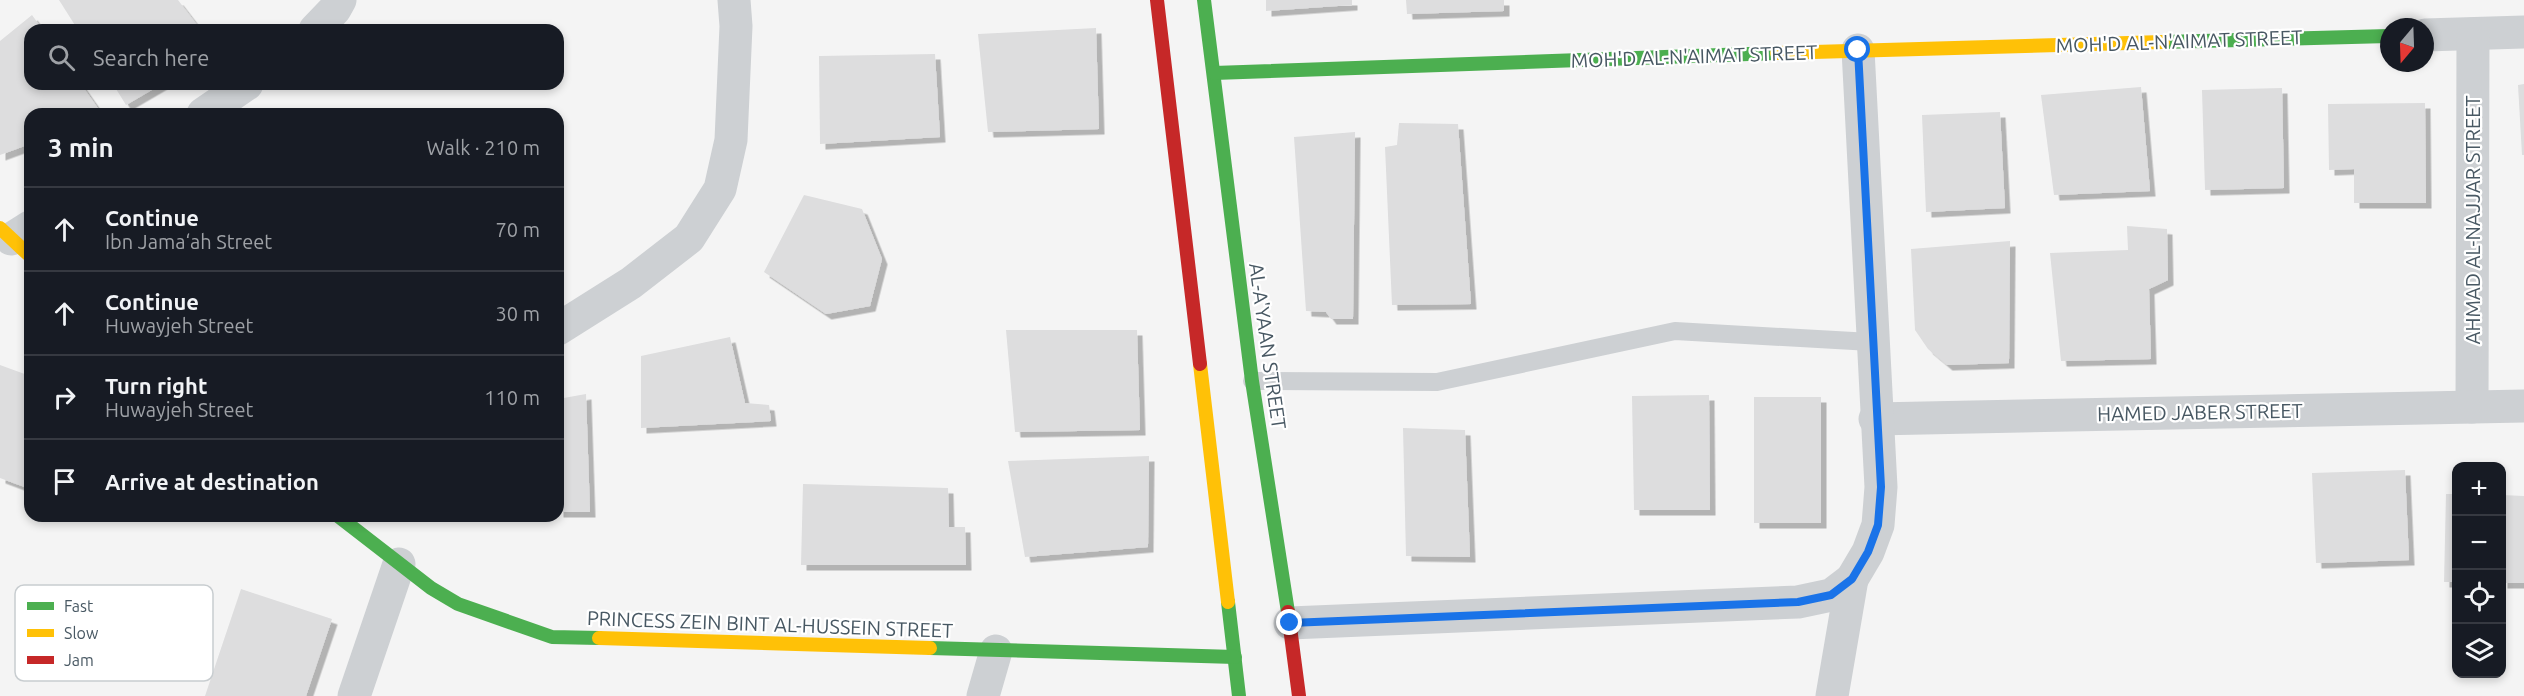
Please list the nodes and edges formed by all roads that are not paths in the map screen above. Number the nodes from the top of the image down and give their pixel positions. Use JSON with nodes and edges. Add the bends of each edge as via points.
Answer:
{"nodes":[{"id":1,"x":340,"y":0,"type":"edge"},
{"id":2,"x":734,"y":0,"type":"edge"},
{"id":3,"x":1157,"y":0,"type":"edge"},
{"id":4,"x":1204,"y":0,"type":"edge"},
{"id":5,"x":321,"y":24,"type":"edge"},
{"id":6,"x":2524,"y":32,"type":"edge"},
{"id":7,"x":2473,"y":34,"type":"junction"},
{"id":8,"x":2434,"y":35,"type":"edge"},
{"id":9,"x":2380,"y":36,"type":"edge"},
{"id":10,"x":1858,"y":50,"type":"junction"},
{"id":11,"x":1214,"y":73,"type":"junction"},
{"id":12,"x":238,"y":90,"type":"edge"},
{"id":13,"x":213,"y":108,"type":"edge"},
{"id":14,"x":564,"y":325,"type":"edge"},
{"id":15,"x":1871,"y":342,"type":"junction"},
{"id":16,"x":1252,"y":381,"type":"junction"},
{"id":17,"x":2524,"y":406,"type":"edge"},
{"id":18,"x":2472,"y":407,"type":"junction"},
{"id":19,"x":1875,"y":419,"type":"junction"},
{"id":20,"x":346,"y":522,"type":"edge"},
{"id":21,"x":399,"y":564,"type":"junction"},
{"id":22,"x":1852,"y":579,"type":"junction"},
{"id":23,"x":1290,"y":623,"type":"junction"},
{"id":24,"x":996,"y":651,"type":"junction"},
{"id":25,"x":1235,"y":657,"type":"junction"},
{"id":26,"x":354,"y":696,"type":"edge"},
{"id":27,"x":983,"y":696,"type":"edge"},
{"id":28,"x":1239,"y":696,"type":"edge"},
{"id":29,"x":1299,"y":696,"type":"edge"},
{"id":30,"x":1832,"y":696,"type":"edge"}],
"edges":[{"from":1,"to":5,"type":"street"},
{"from":2,"to":14,"type":"street","via":[[731,140],[720,189],[689,238],[631,283]]},
{"from":3,"to":25,"type":"street"},
{"from":4,"to":11,"type":"street","name":"AL-A'YAAN STREET"},
{"from":6,"to":7,"type":"street"},
{"from":7,"to":8,"type":"street"},
{"from":7,"to":18,"type":"street","name":"AHMAD AL-NAJJAR STREET"},
{"from":9,"to":10,"type":"street","name":"MOH'D AL-N'AIMAT STREET"},
{"from":10,"to":11,"type":"street","name":"MOH'D AL-N'AIMAT STREET"},
{"from":10,"to":15,"type":"street"},
{"from":11,"to":16,"type":"street","name":"AL-A'YAAN STREET"},
{"from":12,"to":13,"type":"street"},
{"from":15,"to":16,"type":"lane","via":[[1675,331],[1437,382]]},
{"from":15,"to":19,"type":"street"},
{"from":16,"to":23,"type":"street","name":"AL-A'YAAN STREET"},
{"from":17,"to":18,"type":"street","name":"HAMED JABER STREET"},
{"from":18,"to":19,"type":"street","name":"HAMED JABER STREET"},
{"from":19,"to":22,"type":"street","via":[[1881,487],[1878,525]]},
{"from":20,"to":21,"type":"street","name":"PRINCESS ZEIN BINT AL-HUSSEIN STREET"},
{"from":21,"to":24,"type":"street","name":"PRINCESS ZEIN BINT AL-HUSSEIN STREET","via":[[458,604],[552,637]]},
{"from":21,"to":26,"type":"street"},
{"from":22,"to":23,"type":"street","via":[[1831,595],[1798,602]]},
{"from":22,"to":30,"type":"street"},
{"from":23,"to":29,"type":"street","name":"AL-A'YAAN STREET"},
{"from":24,"to":25,"type":"street","name":"PRINCESS ZEIN BINT AL-HUSSEIN STREET"},
{"from":24,"to":27,"type":"street"},
{"from":25,"to":28,"type":"street"}]}
